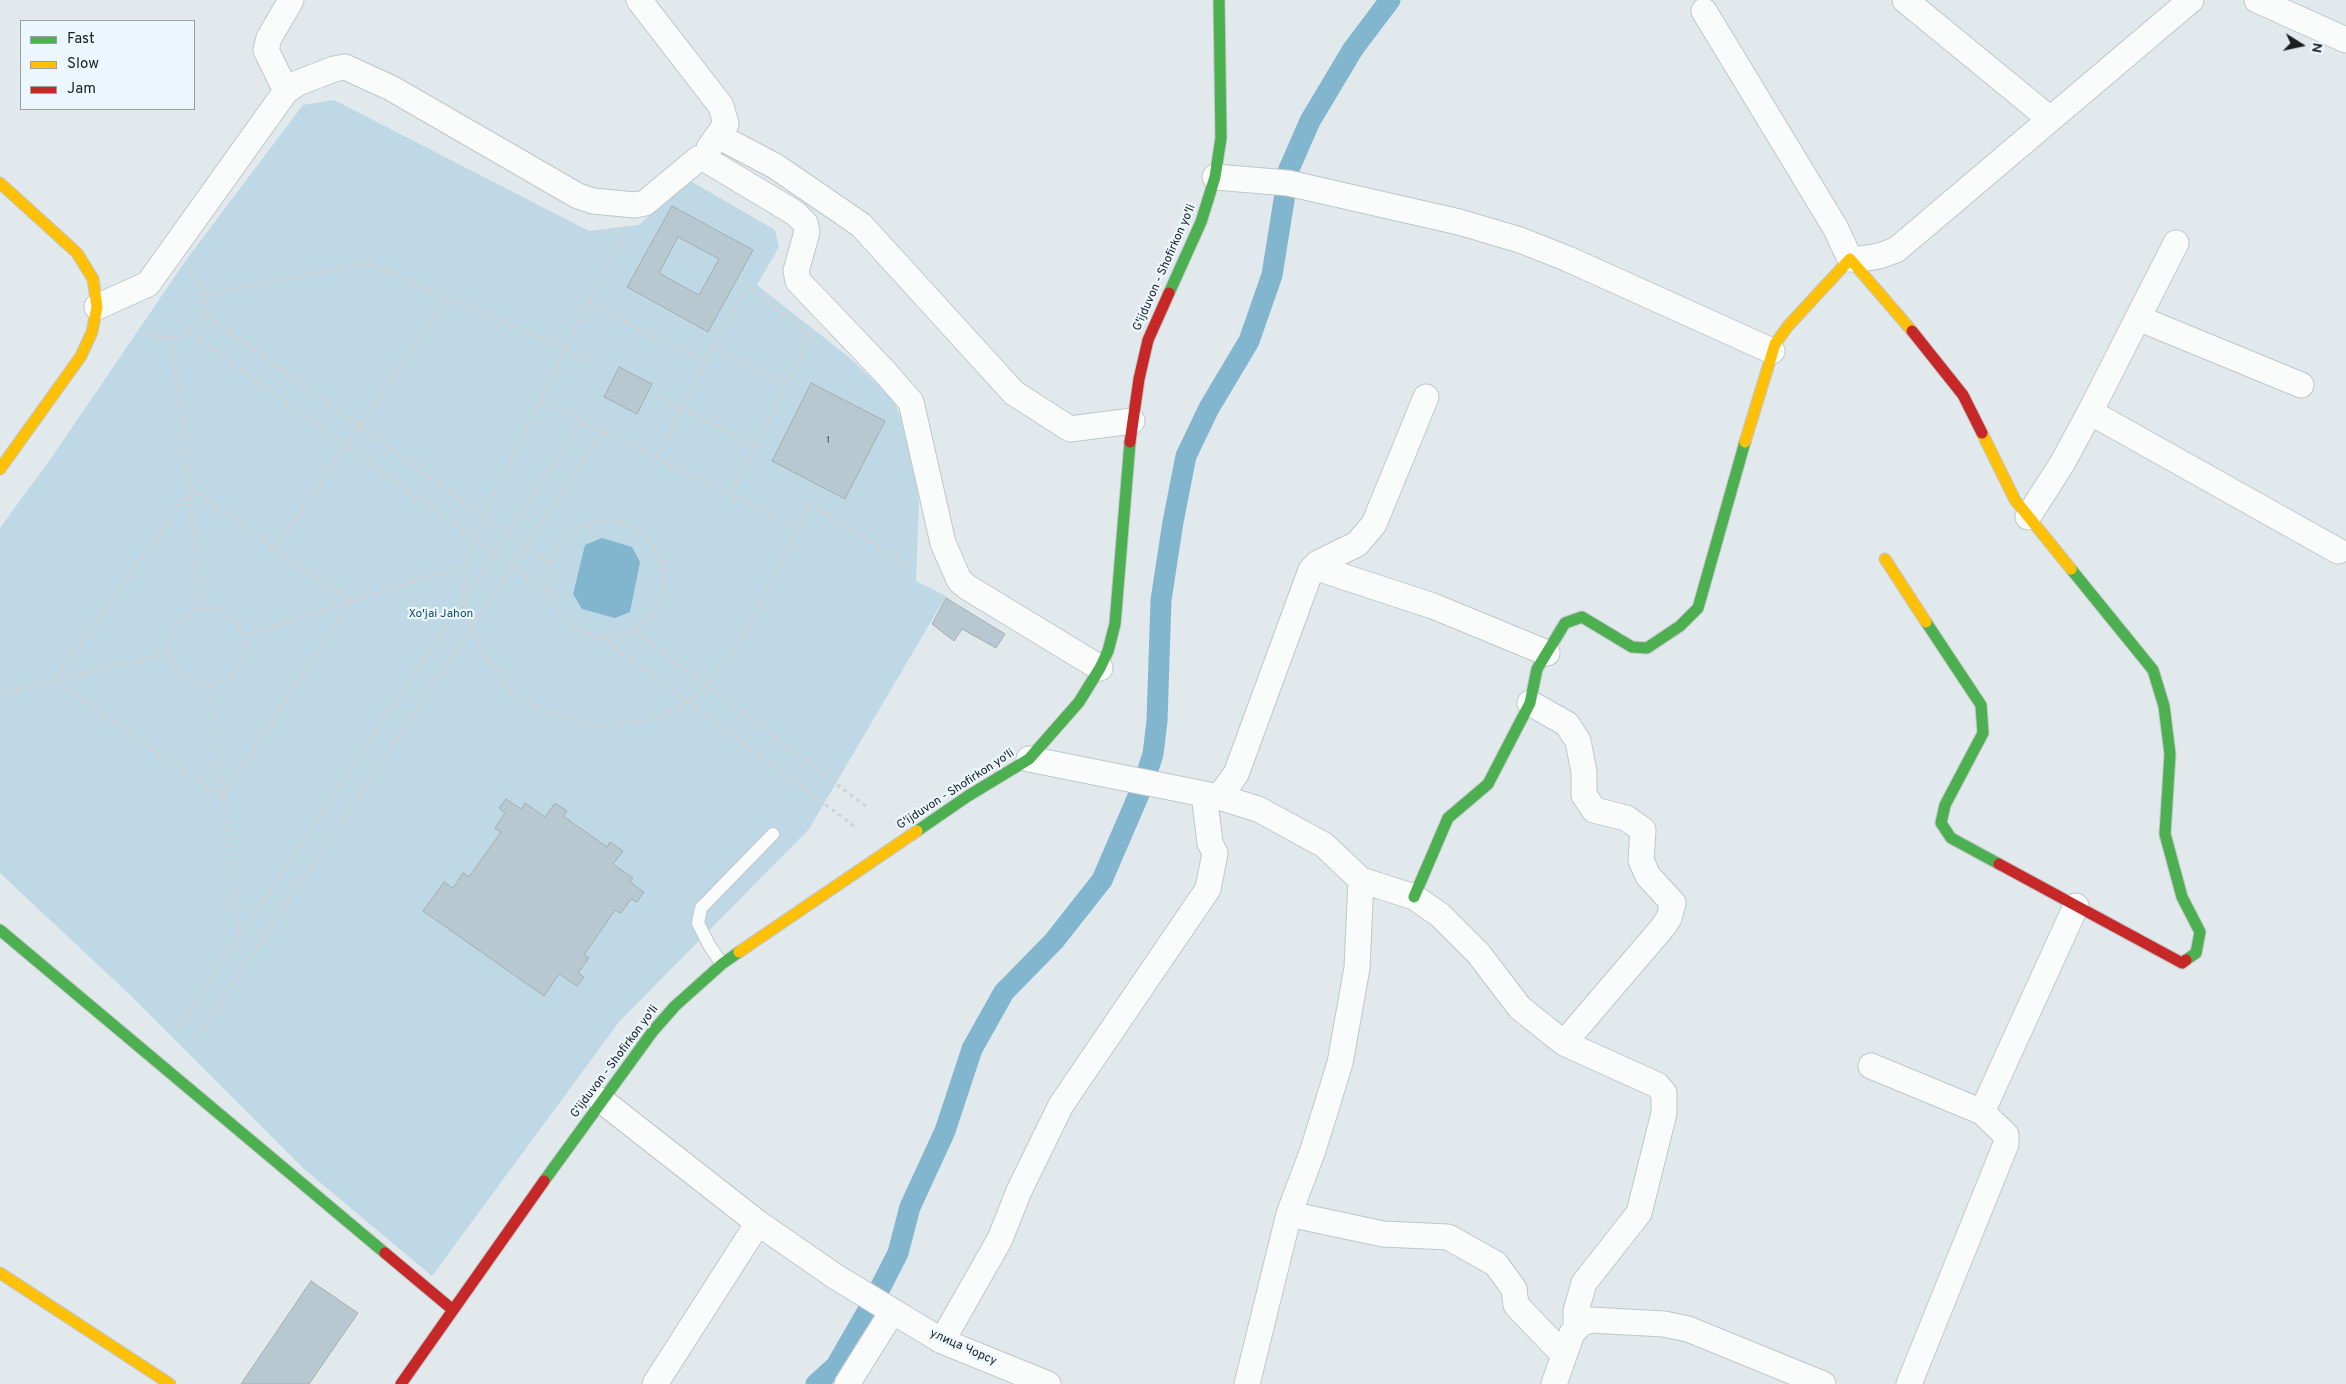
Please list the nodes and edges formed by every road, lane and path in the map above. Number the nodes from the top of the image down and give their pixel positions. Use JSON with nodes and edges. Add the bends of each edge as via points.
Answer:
{"nodes":[{"id":1,"x":291,"y":0,"type":"edge"},
{"id":2,"x":639,"y":0,"type":"edge"},
{"id":3,"x":1219,"y":0,"type":"edge"},
{"id":4,"x":1905,"y":0,"type":"edge"},
{"id":5,"x":2192,"y":0,"type":"edge"},
{"id":6,"x":2258,"y":0,"type":"edge"},
{"id":7,"x":1704,"y":11,"type":"dead end"},
{"id":8,"x":2346,"y":40,"type":"edge"},
{"id":9,"x":286,"y":91,"type":"junction"},
{"id":10,"x":2050,"y":119,"type":"junction"},
{"id":11,"x":718,"y":136,"type":"junction"},
{"id":12,"x":702,"y":158,"type":"junction"},
{"id":13,"x":1215,"y":177,"type":"junction"},
{"id":14,"x":0,"y":183,"type":"edge"},
{"id":15,"x":623,"y":233,"type":"dead end"},
{"id":16,"x":2176,"y":243,"type":"dead end"},
{"id":17,"x":1850,"y":259,"type":"junction"},
{"id":18,"x":187,"y":269,"type":"dead end"},
{"id":19,"x":203,"y":294,"type":"junction"},
{"id":20,"x":447,"y":298,"type":"junction"},
{"id":21,"x":588,"y":302,"type":"junction"},
{"id":22,"x":97,"y":307,"type":"junction"},
{"id":23,"x":202,"y":312,"type":"junction"},
{"id":24,"x":2138,"y":318,"type":"junction"},
{"id":25,"x":144,"y":330,"type":"dead end"},
{"id":26,"x":188,"y":331,"type":"junction"},
{"id":27,"x":172,"y":337,"type":"junction"},
{"id":28,"x":565,"y":348,"type":"junction"},
{"id":29,"x":713,"y":348,"type":"junction"},
{"id":30,"x":1772,"y":351,"type":"junction"},
{"id":31,"x":705,"y":362,"type":"junction"},
{"id":32,"x":593,"y":363,"type":"dead end"},
{"id":33,"x":787,"y":384,"type":"junction"},
{"id":34,"x":2300,"y":385,"type":"dead end"},
{"id":35,"x":653,"y":393,"type":"dead end"},
{"id":36,"x":1426,"y":397,"type":"dead end"},
{"id":37,"x":540,"y":400,"type":"junction"},
{"id":38,"x":682,"y":408,"type":"junction"},
{"id":39,"x":2090,"y":412,"type":"junction"},
{"id":40,"x":583,"y":421,"type":"junction"},
{"id":41,"x":1132,"y":421,"type":"junction"},
{"id":42,"x":360,"y":426,"type":"junction"},
{"id":43,"x":603,"y":431,"type":"junction"},
{"id":44,"x":346,"y":446,"type":"junction"},
{"id":45,"x":755,"y":446,"type":"junction"},
{"id":46,"x":656,"y":457,"type":"junction"},
{"id":47,"x":0,"y":469,"type":"edge"},
{"id":48,"x":190,"y":489,"type":"junction"},
{"id":49,"x":730,"y":494,"type":"junction"},
{"id":50,"x":483,"y":516,"type":"junction"},
{"id":51,"x":2028,"y":517,"type":"junction"},
{"id":52,"x":798,"y":528,"type":"junction"},
{"id":53,"x":507,"y":534,"type":"junction"},
{"id":54,"x":473,"y":538,"type":"junction"},
{"id":55,"x":526,"y":547,"type":"junction"},
{"id":56,"x":275,"y":549,"type":"junction"},
{"id":57,"x":2338,"y":551,"type":"dead end"},
{"id":58,"x":494,"y":554,"type":"junction"},
{"id":59,"x":1885,"y":559,"type":"dead end"},
{"id":60,"x":550,"y":564,"type":"junction"},
{"id":61,"x":466,"y":565,"type":"junction"},
{"id":62,"x":512,"y":567,"type":"junction"},
{"id":63,"x":912,"y":567,"type":"dead end"},
{"id":64,"x":1314,"y":567,"type":"junction"},
{"id":65,"x":552,"y":595,"type":"junction"},
{"id":66,"x":464,"y":599,"type":"junction"},
{"id":67,"x":351,"y":602,"type":"junction"},
{"id":68,"x":202,"y":609,"type":"junction"},
{"id":69,"x":472,"y":628,"type":"junction"},
{"id":70,"x":632,"y":630,"type":"junction"},
{"id":71,"x":243,"y":636,"type":"junction"},
{"id":72,"x":600,"y":637,"type":"junction"},
{"id":73,"x":170,"y":653,"type":"junction"},
{"id":74,"x":1547,"y":653,"type":"junction"},
{"id":75,"x":1100,"y":668,"type":"junction"},
{"id":76,"x":54,"y":680,"type":"junction"},
{"id":77,"x":209,"y":684,"type":"junction"},
{"id":78,"x":705,"y":684,"type":"junction"},
{"id":79,"x":0,"y":693,"type":"edge"},
{"id":80,"x":688,"y":701,"type":"junction"},
{"id":81,"x":1530,"y":703,"type":"junction"},
{"id":82,"x":1029,"y":759,"type":"junction"},
{"id":83,"x":1212,"y":795,"type":"junction"},
{"id":84,"x":222,"y":797,"type":"junction"},
{"id":85,"x":868,"y":808,"type":"dead end"},
{"id":86,"x":854,"y":826,"type":"dead end"},
{"id":87,"x":772,"y":834,"type":"dead end"},
{"id":88,"x":1361,"y":880,"type":"junction"},
{"id":89,"x":1414,"y":897,"type":"junction"},
{"id":90,"x":2076,"y":906,"type":"junction"},
{"id":91,"x":0,"y":930,"type":"edge"},
{"id":92,"x":239,"y":935,"type":"junction"},
{"id":93,"x":722,"y":964,"type":"junction"},
{"id":94,"x":179,"y":1026,"type":"dead end"},
{"id":95,"x":195,"y":1039,"type":"dead end"},
{"id":96,"x":1564,"y":1043,"type":"junction"},
{"id":97,"x":1871,"y":1066,"type":"dead end"},
{"id":98,"x":601,"y":1100,"type":"junction"},
{"id":99,"x":1982,"y":1112,"type":"junction"},
{"id":100,"x":1289,"y":1214,"type":"junction"},
{"id":101,"x":758,"y":1224,"type":"junction"},
{"id":102,"x":0,"y":1272,"type":"edge"},
{"id":103,"x":887,"y":1309,"type":"junction"},
{"id":104,"x":452,"y":1310,"type":"junction"},
{"id":105,"x":1576,"y":1328,"type":"junction"},
{"id":106,"x":942,"y":1341,"type":"junction"},
{"id":107,"x":1564,"y":1355,"type":"junction"},
{"id":108,"x":170,"y":1384,"type":"edge"},
{"id":109,"x":401,"y":1384,"type":"edge"},
{"id":110,"x":655,"y":1384,"type":"edge"},
{"id":111,"x":847,"y":1384,"type":"edge"},
{"id":112,"x":1048,"y":1384,"type":"edge"},
{"id":113,"x":1247,"y":1384,"type":"edge"},
{"id":114,"x":1554,"y":1384,"type":"edge"},
{"id":115,"x":1823,"y":1384,"type":"edge"},
{"id":116,"x":1909,"y":1384,"type":"edge"}],
"edges":[{"from":1,"to":9,"type":"street","via":[[269,38],[266,50]]},
{"from":2,"to":11,"type":"street","via":[[721,106],[726,124]]},
{"from":3,"to":13,"type":"main road","name":"G'ijduvon - Shofirkon yo'li","via":[[1221,130]]},
{"from":4,"to":10,"type":"street"},
{"from":5,"to":10,"type":"street"},
{"from":6,"to":8,"type":"street"},
{"from":7,"to":17,"type":"street","via":[[1835,227]]},
{"from":9,"to":12,"type":"street","via":[[338,67],[356,71],[578,196],[605,204],[645,203],[697,158]]},
{"from":9,"to":22,"type":"street","via":[[148,284]]},
{"from":10,"to":17,"type":"street","via":[[1896,250],[1879,256]]},
{"from":11,"to":12,"type":"street"},
{"from":11,"to":41,"type":"street","via":[[775,166],[861,225],[1014,393],[1070,429]]},
{"from":12,"to":75,"type":"street","via":[[795,213],[805,223],[807,238],[796,278],[909,397],[943,543],[959,580]]},
{"from":13,"to":30,"type":"street","via":[[1282,182],[1459,222],[1520,240]]},
{"from":13,"to":41,"type":"main road","name":"G'ijduvon - Shofirkon yo'li","via":[[1201,222],[1148,340]]},
{"from":14,"to":22,"type":"main road","via":[[77,253],[93,279]]},
{"from":15,"to":21,"type":"path"},
{"from":16,"to":24,"type":"street"},
{"from":17,"to":30,"type":"main road","via":[[1788,326]]},
{"from":17,"to":51,"type":"main road","via":[[1963,395],[2006,484]]},
{"from":18,"to":19,"type":"path","via":[[196,278]]},
{"from":19,"to":20,"type":"path","via":[[367,263]]},
{"from":19,"to":23,"type":"path"},
{"from":20,"to":28,"type":"path"},
{"from":20,"to":42,"type":"path"},
{"from":21,"to":28,"type":"path"},
{"from":21,"to":31,"type":"path"},
{"from":22,"to":47,"type":"main road","via":[[92,332],[81,356]]},
{"from":23,"to":26,"type":"path"},
{"from":23,"to":42,"type":"path"},
{"from":24,"to":34,"type":"street"},
{"from":24,"to":39,"type":"street"},
{"from":25,"to":27,"type":"path","via":[[154,336]]},
{"from":26,"to":27,"type":"path"},
{"from":26,"to":44,"type":"path"},
{"from":27,"to":48,"type":"path"},
{"from":28,"to":32,"type":"path"},
{"from":28,"to":37,"type":"path"},
{"from":29,"to":31,"type":"path"},
{"from":29,"to":33,"type":"path"},
{"from":29,"to":33,"type":"path","via":[[746,285],[812,335]]},
{"from":30,"to":74,"type":"main road","via":[[1698,608],[1680,626],[1647,648],[1632,647],[1582,618],[1565,623]]},
{"from":31,"to":38,"type":"path"},
{"from":33,"to":45,"type":"path"},
{"from":35,"to":38,"type":"path"},
{"from":36,"to":64,"type":"street","via":[[1374,524],[1357,544]]},
{"from":37,"to":40,"type":"path"},
{"from":37,"to":50,"type":"path"},
{"from":38,"to":45,"type":"path"},
{"from":38,"to":46,"type":"path"},
{"from":39,"to":51,"type":"street"},
{"from":39,"to":57,"type":"street"},
{"from":40,"to":43,"type":"path"},
{"from":40,"to":53,"type":"path"},
{"from":41,"to":75,"type":"main road","name":"G'ijduvon - Shofirkon yo'li","via":[[1115,624]]},
{"from":42,"to":44,"type":"path"},
{"from":42,"to":50,"type":"path"},
{"from":43,"to":46,"type":"path"},
{"from":43,"to":55,"type":"path"},
{"from":44,"to":54,"type":"path"},
{"from":44,"to":56,"type":"path"},
{"from":45,"to":49,"type":"path"},
{"from":46,"to":49,"type":"path"},
{"from":48,"to":56,"type":"path"},
{"from":48,"to":68,"type":"path"},
{"from":48,"to":76,"type":"path"},
{"from":49,"to":52,"type":"path"},
{"from":50,"to":53,"type":"path"},
{"from":50,"to":54,"type":"path"},
{"from":51,"to":90,"type":"main road","via":[[2153,670],[2164,706],[2170,754],[2165,834],[2182,897],[2200,932],[2196,953],[2182,963]]},
{"from":52,"to":63,"type":"path","via":[[810,504]]},
{"from":52,"to":78,"type":"path","via":[[741,639]]},
{"from":53,"to":55,"type":"path"},
{"from":53,"to":58,"type":"path"},
{"from":54,"to":58,"type":"path"},
{"from":54,"to":61,"type":"path"},
{"from":55,"to":60,"type":"path"},
{"from":55,"to":62,"type":"path"},
{"from":56,"to":67,"type":"path"},
{"from":58,"to":62,"type":"path"},
{"from":58,"to":66,"type":"path"},
{"from":59,"to":90,"type":"main road","via":[[1981,705],[1982,733],[1945,805],[1941,823],[1951,838]]},
{"from":60,"to":65,"type":"path"},
{"from":60,"to":70,"type":"path","via":[[557,548],[586,524],[604,520],[639,530],[661,559],[664,577],[662,596],[652,613]]},
{"from":61,"to":66,"type":"path"},
{"from":61,"to":67,"type":"path"},
{"from":62,"to":65,"type":"path"},
{"from":62,"to":69,"type":"path"},
{"from":64,"to":74,"type":"street","via":[[1433,606]]},
{"from":64,"to":83,"type":"street","via":[[1280,650],[1236,774]]},
{"from":65,"to":72,"type":"path","via":[[565,620],[581,631]]},
{"from":66,"to":69,"type":"path"},
{"from":66,"to":92,"type":"path"},
{"from":67,"to":71,"type":"path"},
{"from":67,"to":84,"type":"path"},
{"from":68,"to":71,"type":"path","via":[[222,611],[233,618]]},
{"from":68,"to":73,"type":"path","via":[[185,615],[176,625],[170,636]]},
{"from":69,"to":80,"type":"path","via":[[478,646],[507,685],[524,700],[566,718],[593,725],[636,722],[663,716]]},
{"from":69,"to":95,"type":"path"},
{"from":70,"to":72,"type":"path"},
{"from":70,"to":78,"type":"path"},
{"from":71,"to":77,"type":"path","via":[[244,654],[239,666],[231,676]]},
{"from":72,"to":80,"type":"path"},
{"from":73,"to":76,"type":"path"},
{"from":73,"to":77,"type":"path","via":[[177,670],[186,678]]},
{"from":74,"to":81,"type":"main road","via":[[1537,669]]},
{"from":75,"to":82,"type":"main road","name":"G'ijduvon - Shofirkon yo'li","via":[[1079,702]]},
{"from":76,"to":79,"type":"path"},
{"from":76,"to":84,"type":"path"},
{"from":77,"to":84,"type":"path"},
{"from":78,"to":80,"type":"path"},
{"from":78,"to":85,"type":"path"},
{"from":80,"to":86,"type":"path"},
{"from":81,"to":89,"type":"main road","via":[[1488,784],[1448,818]]},
{"from":81,"to":96,"type":"street","via":[[1566,724],[1578,741],[1584,772],[1584,795],[1594,810],[1626,818],[1643,830],[1641,860],[1648,876],[1673,904],[1663,927]]},
{"from":82,"to":83,"type":"street"},
{"from":82,"to":93,"type":"main road","name":"G'ijduvon - Shofirkon yo'li","via":[[968,796]]},
{"from":83,"to":88,"type":"street","via":[[1258,809],[1324,845]]},
{"from":83,"to":106,"type":"street","via":[[1210,843],[1215,853],[1208,889],[1062,1105],[1019,1191],[1000,1239]]},
{"from":84,"to":92,"type":"path"},
{"from":87,"to":93,"type":"lane","via":[[701,908],[698,923]]},
{"from":88,"to":89,"type":"street"},
{"from":88,"to":100,"type":"street","via":[[1357,968],[1340,1063]]},
{"from":89,"to":96,"type":"street","via":[[1440,915],[1478,953],[1520,1008]]},
{"from":90,"to":99,"type":"street"},
{"from":91,"to":104,"type":"main road"},
{"from":92,"to":94,"type":"path"},
{"from":93,"to":98,"type":"main road","name":"G'ijduvon - Shofirkon yo'li","via":[[652,1031]]},
{"from":96,"to":105,"type":"street","via":[[1657,1085],[1664,1094],[1664,1113],[1639,1214],[1584,1283],[1576,1311]]},
{"from":97,"to":99,"type":"street"},
{"from":98,"to":101,"type":"street","name":"улица Чорсу"},
{"from":98,"to":104,"type":"main road","name":"G'ijduvon - Shofirkon yo'li"},
{"from":99,"to":116,"type":"street","via":[[2006,1134],[2006,1144]]},
{"from":100,"to":107,"type":"street","via":[[1383,1234],[1448,1237],[1496,1264],[1514,1289],[1516,1304]]},
{"from":100,"to":113,"type":"street"},
{"from":101,"to":103,"type":"street","name":"улица Чорсу"},
{"from":101,"to":110,"type":"street"},
{"from":102,"to":108,"type":"main road"},
{"from":103,"to":106,"type":"street","name":"улица Чорсу"},
{"from":103,"to":111,"type":"street"},
{"from":104,"to":109,"type":"main road","name":"G'ijduvon - Shofirkon yo'li"},
{"from":105,"to":107,"type":"street"},
{"from":105,"to":115,"type":"street","via":[[1590,1320],[1676,1326]]},
{"from":106,"to":112,"type":"street","name":"улица Чорсу"},
{"from":107,"to":114,"type":"street"}]}
